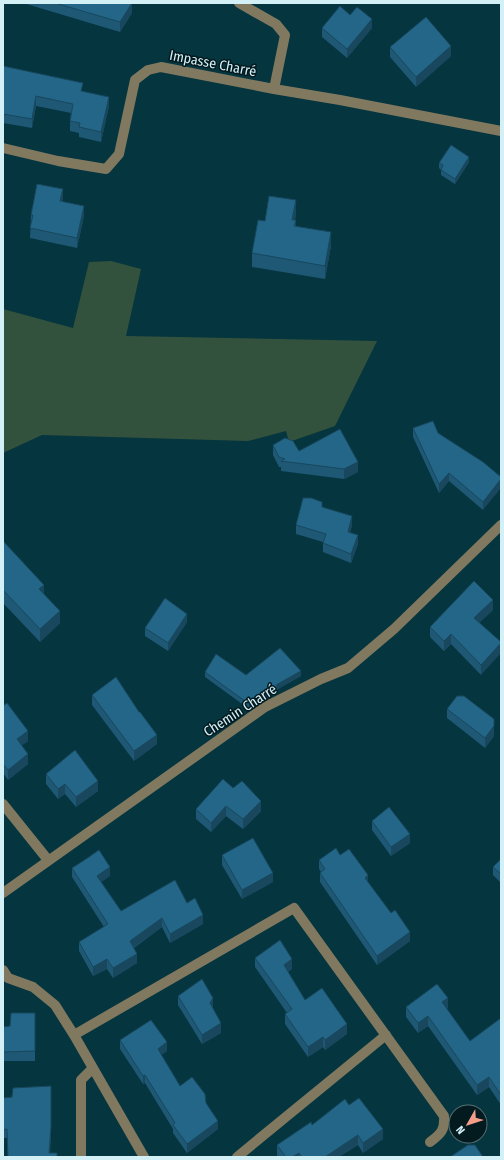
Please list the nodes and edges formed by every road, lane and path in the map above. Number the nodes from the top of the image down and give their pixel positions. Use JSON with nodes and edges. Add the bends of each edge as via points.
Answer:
{"nodes":[{"id":1,"x":240,"y":3,"type":"edge"},
{"id":2,"x":274,"y":89,"type":"junction"},
{"id":3,"x":501,"y":131,"type":"edge"},
{"id":4,"x":3,"y":148,"type":"edge"},
{"id":5,"x":499,"y":531,"type":"edge"},
{"id":6,"x":3,"y":804,"type":"edge"},
{"id":7,"x":48,"y":860,"type":"junction"},
{"id":8,"x":3,"y":893,"type":"edge"},
{"id":9,"x":3,"y":970,"type":"edge"},
{"id":10,"x":74,"y":1035,"type":"junction"},
{"id":11,"x":386,"y":1035,"type":"junction"},
{"id":12,"x":93,"y":1068,"type":"junction"},
{"id":13,"x":430,"y":1142,"type":"dead end"},
{"id":14,"x":81,"y":1157,"type":"edge"},
{"id":15,"x":144,"y":1157,"type":"edge"},
{"id":16,"x":237,"y":1157,"type":"edge"}],
"edges":[{"from":1,"to":2,"type":"street","name":"Impasse Charré","via":[[276,24],[285,35]]},
{"from":2,"to":3,"type":"street","name":"Impasse Charré"},
{"from":2,"to":4,"type":"street","name":"Impasse Charré","via":[[161,67],[148,70],[135,80],[119,154],[106,169]]},
{"from":5,"to":7,"type":"street","name":"Chemin Charré","via":[[394,629],[348,668],[265,707]]},
{"from":6,"to":7,"type":"street"},
{"from":7,"to":8,"type":"street","name":"Chemin Charré"},
{"from":9,"to":10,"type":"street","via":[[8,978],[33,987],[56,1005]]},
{"from":10,"to":11,"type":"street","via":[[294,908]]},
{"from":10,"to":12,"type":"street"},
{"from":11,"to":13,"type":"street","via":[[444,1116],[445,1126]]},
{"from":11,"to":16,"type":"street"},
{"from":12,"to":14,"type":"street","via":[[81,1080]]},
{"from":12,"to":15,"type":"street"}]}
